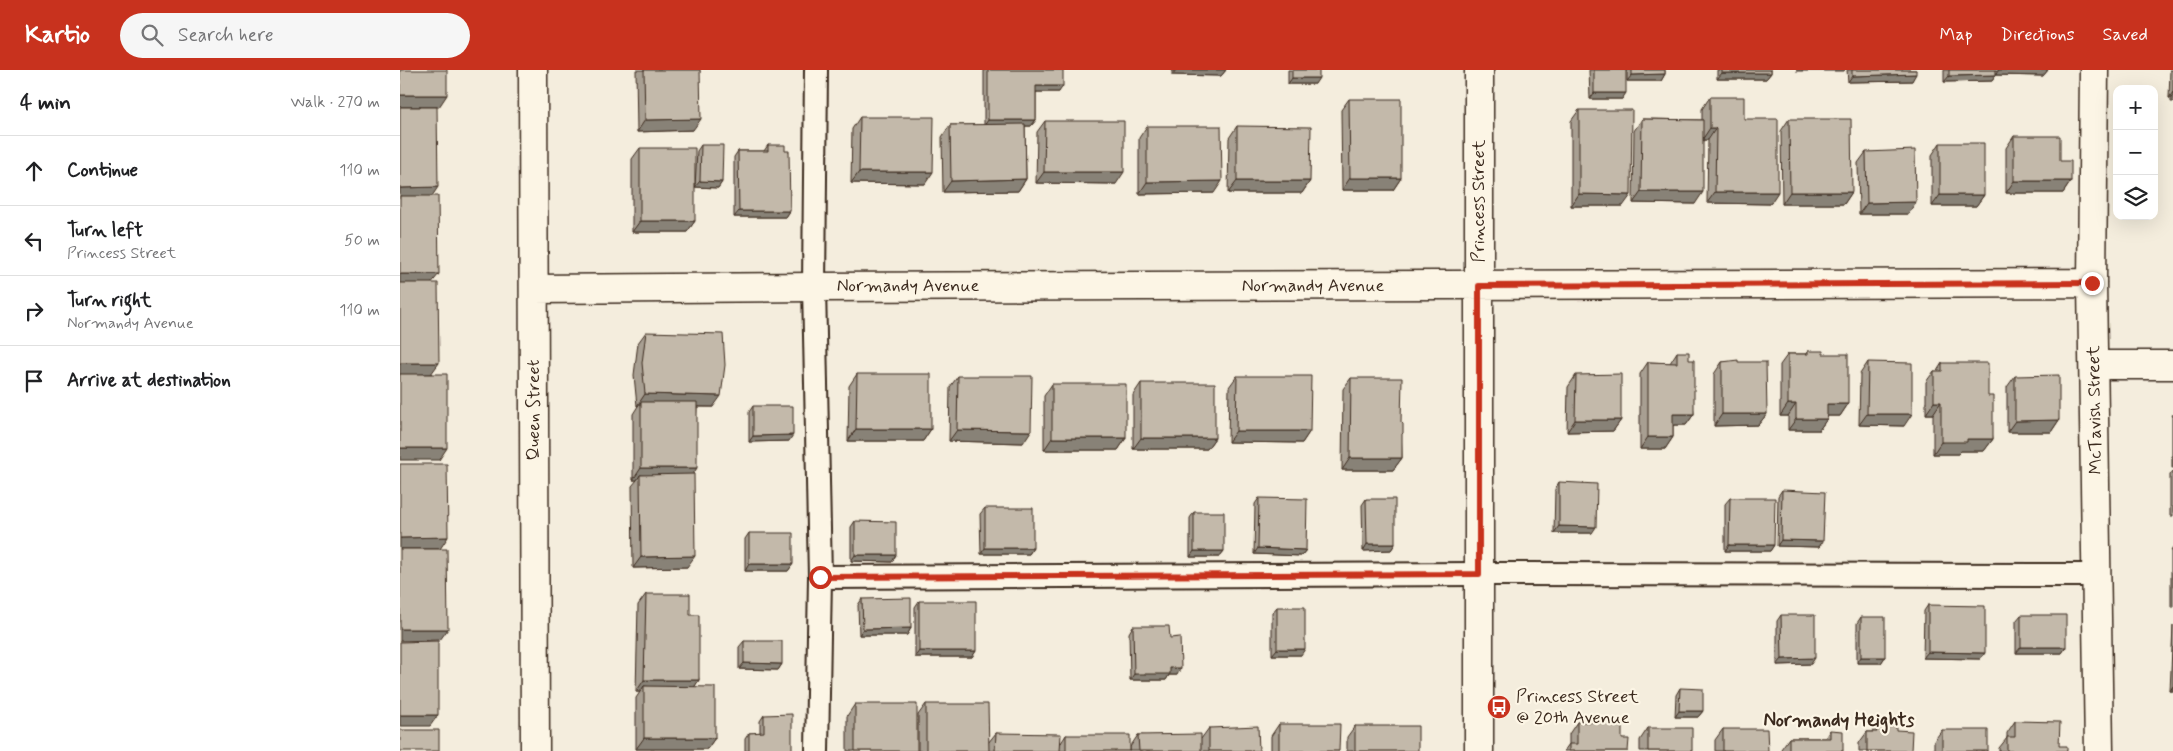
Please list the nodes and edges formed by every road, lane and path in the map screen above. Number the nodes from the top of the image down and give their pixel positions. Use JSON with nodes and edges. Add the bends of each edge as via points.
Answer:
{"nodes":[{"id":1,"x":533,"y":70,"type":"edge"},
{"id":2,"x":816,"y":70,"type":"edge"},
{"id":3,"x":1479,"y":70,"type":"edge"},
{"id":4,"x":2094,"y":70,"type":"edge"},
{"id":5,"x":2092,"y":283,"type":"junction"},
{"id":6,"x":814,"y":286,"type":"junction"},
{"id":7,"x":1479,"y":286,"type":"junction"},
{"id":8,"x":534,"y":289,"type":"junction"},
{"id":9,"x":2095,"y":365,"type":"junction"},
{"id":10,"x":2173,"y":365,"type":"edge"},
{"id":11,"x":1479,"y":574,"type":"junction"},
{"id":12,"x":2097,"y":575,"type":"junction"},
{"id":13,"x":820,"y":577,"type":"junction"},
{"id":14,"x":535,"y":751,"type":"edge"},
{"id":15,"x":817,"y":751,"type":"edge"},
{"id":16,"x":1480,"y":751,"type":"edge"},
{"id":17,"x":2099,"y":751,"type":"edge"}],
"edges":[{"from":1,"to":8,"type":"street","name":"Queen Street"},
{"from":2,"to":6,"type":"lane"},
{"from":3,"to":7,"type":"street","name":"Princess Street"},
{"from":4,"to":5,"type":"street","name":"McTavish Street"},
{"from":5,"to":7,"type":"street","name":"Normandy Avenue"},
{"from":5,"to":9,"type":"street","name":"McTavish Street"},
{"from":6,"to":7,"type":"street","name":"Normandy Avenue"},
{"from":6,"to":8,"type":"street","name":"Normandy Avenue"},
{"from":6,"to":13,"type":"lane"},
{"from":7,"to":11,"type":"street","name":"Princess Street"},
{"from":8,"to":14,"type":"street","name":"Queen Street"},
{"from":9,"to":10,"type":"street"},
{"from":9,"to":12,"type":"street","name":"McTavish Street"},
{"from":11,"to":12,"type":"lane"},
{"from":11,"to":13,"type":"lane"},
{"from":11,"to":16,"type":"street","name":"Princess Street"},
{"from":12,"to":17,"type":"street","name":"McTavish Street"},
{"from":13,"to":15,"type":"lane"}]}
